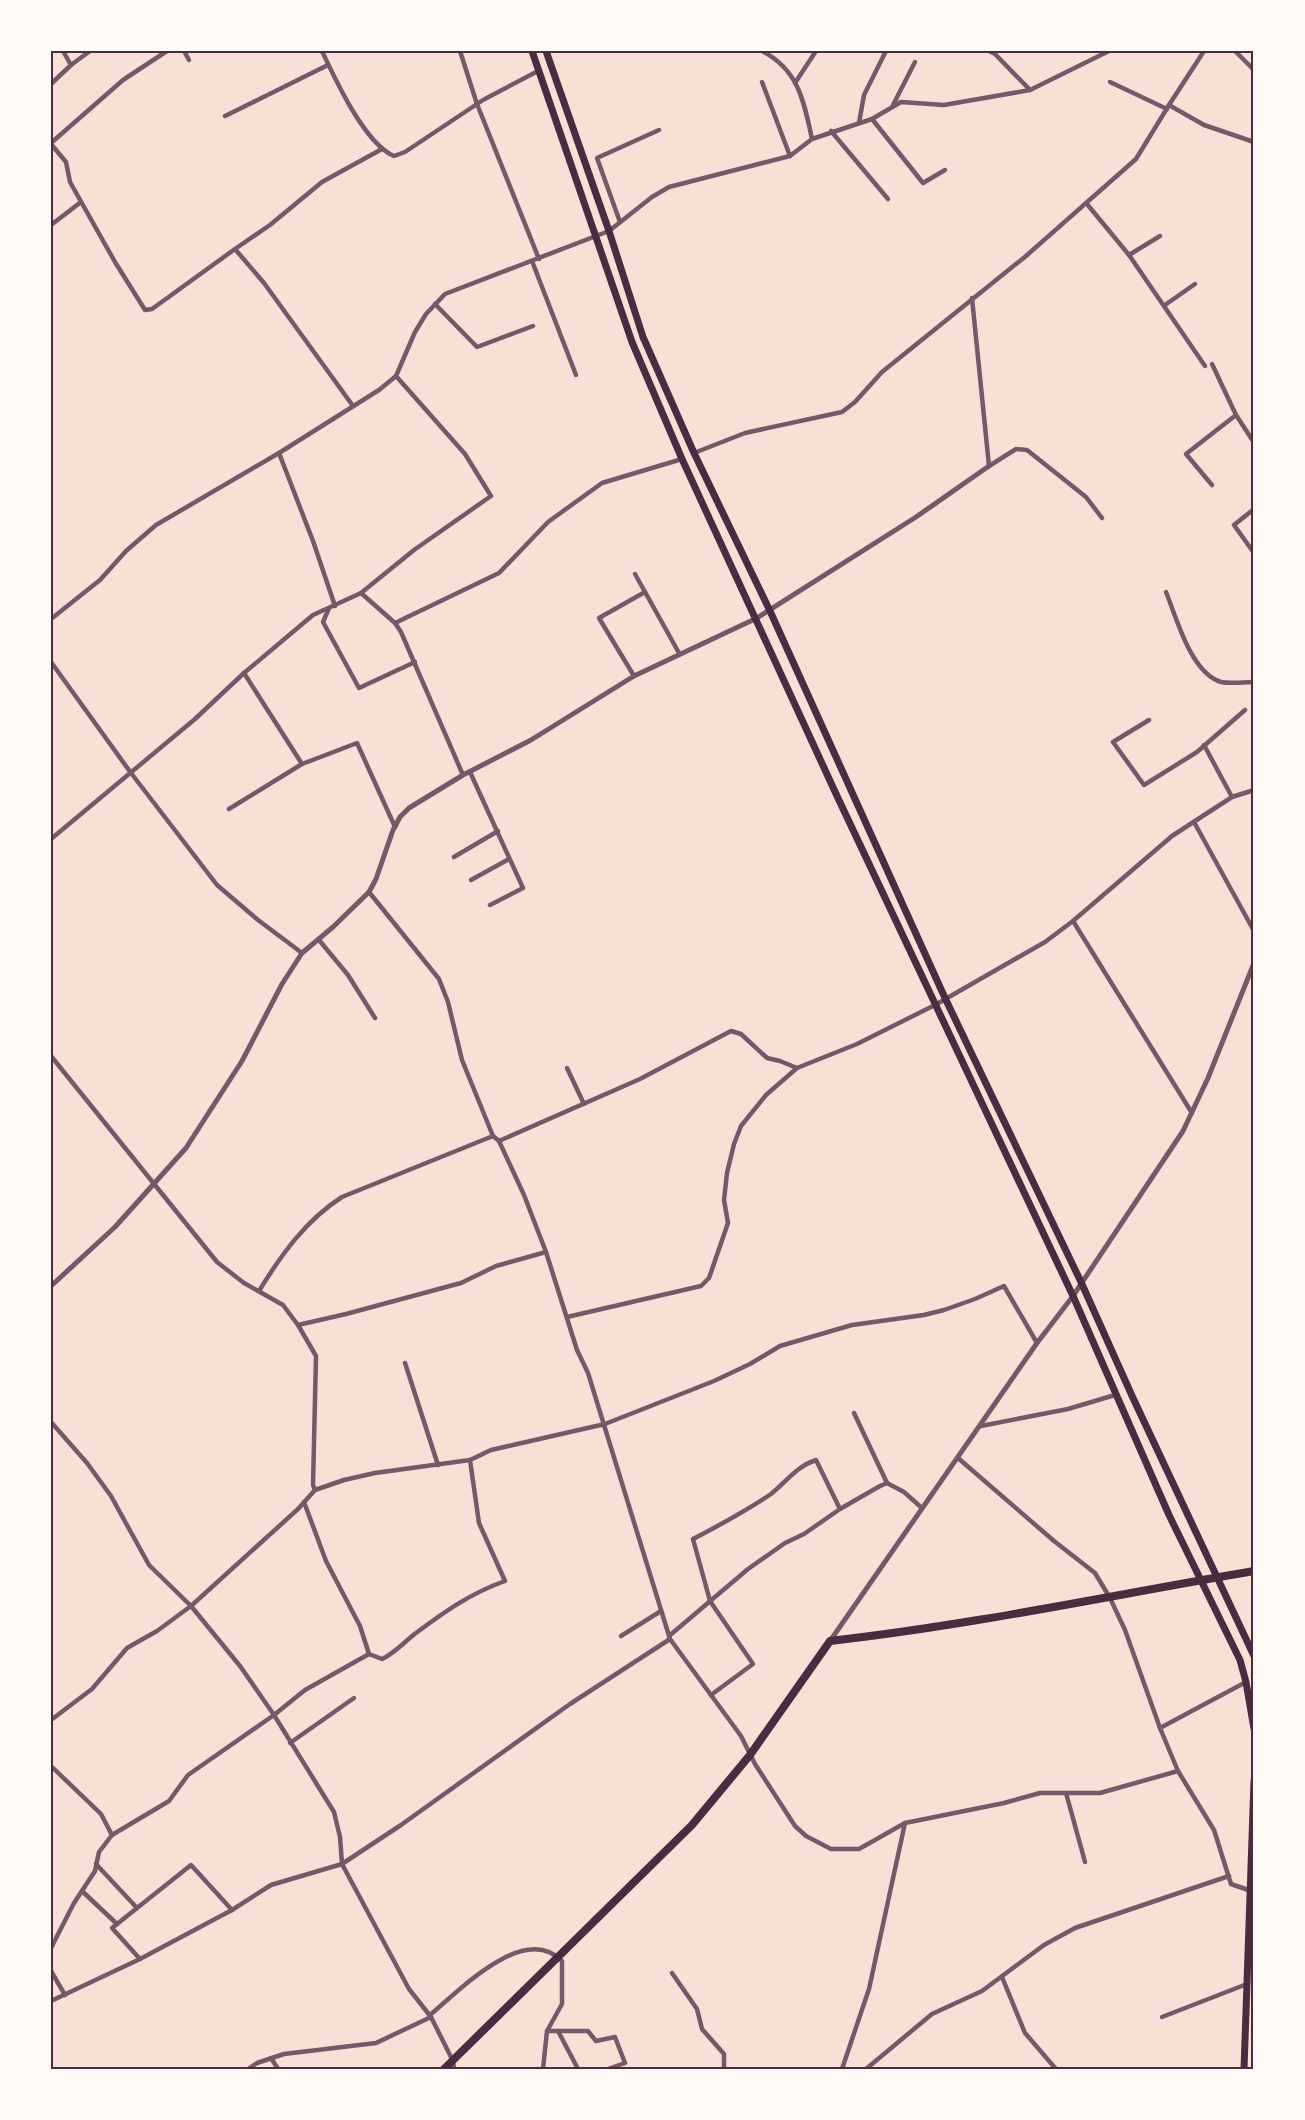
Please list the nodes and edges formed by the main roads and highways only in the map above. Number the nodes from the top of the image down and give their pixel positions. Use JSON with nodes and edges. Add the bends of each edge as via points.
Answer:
{"nodes":[{"id":1,"x":532,"y":51,"type":"edge"},
{"id":2,"x":546,"y":51,"type":"edge"},
{"id":3,"x":1254,"y":1571,"type":"edge"},
{"id":4,"x":1217,"y":1577,"type":"junction"},
{"id":5,"x":1201,"y":1580,"type":"junction"},
{"id":6,"x":1254,"y":1656,"type":"edge"},
{"id":7,"x":1254,"y":1729,"type":"edge"},
{"id":8,"x":1254,"y":1781,"type":"edge"},
{"id":9,"x":1252,"y":1892,"type":"edge"},
{"id":10,"x":453,"y":2065,"type":"edge"},
{"id":11,"x":444,"y":2069,"type":"edge"},
{"id":12,"x":1244,"y":2069,"type":"edge"}],
"edges":[{"from":1,"to":5,"type":"main road","via":[[632,342],[682,459],[1073,1296]]},
{"from":2,"to":4,"type":"main road","via":[[643,337],[694,453]]},
{"from":3,"to":4,"type":"highway"},
{"from":4,"to":5,"type":"highway"},
{"from":4,"to":6,"type":"main road"},
{"from":5,"to":7,"type":"main road","via":[[1240,1660]]},
{"from":5,"to":10,"type":"highway","via":[[886,1635],[830,1641],[750,1755],[692,1825]]},
{"from":8,"to":9,"type":"main road"},
{"from":9,"to":12,"type":"main road"},
{"from":10,"to":11,"type":"highway"}]}
